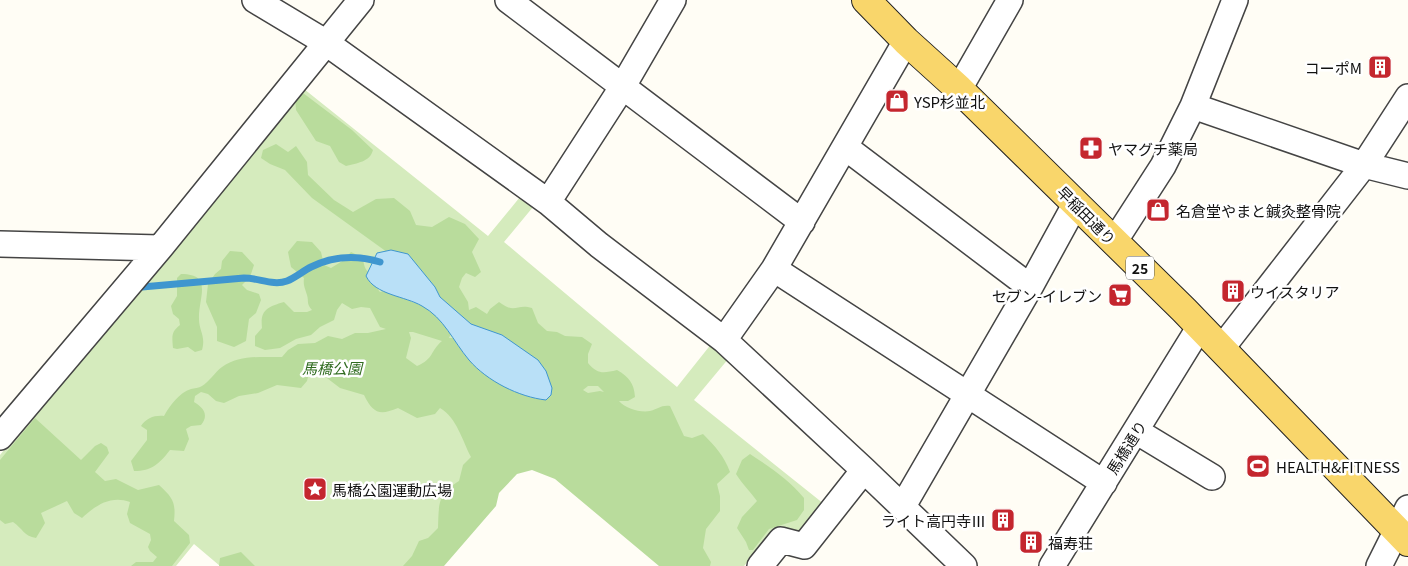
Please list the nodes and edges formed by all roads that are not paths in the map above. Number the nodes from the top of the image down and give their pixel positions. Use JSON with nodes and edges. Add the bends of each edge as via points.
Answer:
{"nodes":[{"id":1,"x":255,"y":0,"type":"edge"},
{"id":2,"x":361,"y":0,"type":"edge"},
{"id":3,"x":508,"y":0,"type":"edge"},
{"id":4,"x":672,"y":0,"type":"edge"},
{"id":5,"x":866,"y":0,"type":"edge"},
{"id":6,"x":1010,"y":0,"type":"edge"},
{"id":7,"x":1235,"y":0,"type":"edge"},
{"id":8,"x":906,"y":41,"type":"junction"},
{"id":9,"x":325,"y":42,"type":"junction"},
{"id":10,"x":623,"y":86,"type":"junction"},
{"id":11,"x":960,"y":89,"type":"junction"},
{"id":12,"x":1408,"y":97,"type":"edge"},
{"id":13,"x":1193,"y":106,"type":"junction"},
{"id":14,"x":845,"y":147,"type":"junction"},
{"id":15,"x":1364,"y":165,"type":"junction"},
{"id":16,"x":1408,"y":176,"type":"edge"},
{"id":17,"x":548,"y":202,"type":"junction"},
{"id":18,"x":1076,"y":203,"type":"junction"},
{"id":19,"x":802,"y":222,"type":"junction"},
{"id":20,"x":1114,"y":242,"type":"junction"},
{"id":21,"x":3,"y":247,"type":"edge"},
{"id":22,"x":160,"y":248,"type":"junction"},
{"id":23,"x":774,"y":269,"type":"junction"},
{"id":24,"x":1030,"y":287,"type":"junction"},
{"id":25,"x":1199,"y":328,"type":"junction"},
{"id":26,"x":724,"y":340,"type":"junction"},
{"id":27,"x":1221,"y":349,"type":"junction"},
{"id":28,"x":968,"y":395,"type":"junction"},
{"id":29,"x":1136,"y":431,"type":"junction"},
{"id":30,"x":0,"y":437,"type":"edge"},
{"id":31,"x":864,"y":470,"type":"junction"},
{"id":32,"x":1212,"y":477,"type":"dead end"},
{"id":33,"x":1104,"y":483,"type":"junction"},
{"id":34,"x":903,"y":506,"type":"junction"},
{"id":35,"x":1404,"y":527,"type":"edge"},
{"id":36,"x":760,"y":566,"type":"edge"},
{"id":37,"x":964,"y":566,"type":"edge"},
{"id":38,"x":1052,"y":566,"type":"edge"},
{"id":39,"x":1379,"y":566,"type":"edge"}],
"edges":[{"from":1,"to":9,"type":"street"},
{"from":2,"to":9,"type":"street"},
{"from":3,"to":10,"type":"street"},
{"from":4,"to":10,"type":"street"},
{"from":5,"to":8,"type":"main road","name":"早稲田通り","number":"25"},
{"from":6,"to":11,"type":"street"},
{"from":7,"to":13,"type":"street"},
{"from":8,"to":11,"type":"main road","name":"早稲田通り","number":"25"},
{"from":8,"to":14,"type":"street"},
{"from":9,"to":17,"type":"street"},
{"from":9,"to":22,"type":"street"},
{"from":10,"to":17,"type":"street"},
{"from":10,"to":19,"type":"street"},
{"from":11,"to":18,"type":"main road","name":"早稲田通り","number":"25"},
{"from":12,"to":15,"type":"street"},
{"from":13,"to":15,"type":"street"},
{"from":13,"to":20,"type":"street","via":[[1163,166]]},
{"from":14,"to":19,"type":"street"},
{"from":14,"to":24,"type":"street"},
{"from":15,"to":16,"type":"street"},
{"from":15,"to":27,"type":"street"},
{"from":17,"to":26,"type":"street"},
{"from":18,"to":20,"type":"main road","name":"早稲田通り","number":"25"},
{"from":18,"to":24,"type":"street"},
{"from":19,"to":23,"type":"street"},
{"from":20,"to":25,"type":"main road","name":"早稲田通り","number":"25"},
{"from":21,"to":22,"type":"street"},
{"from":22,"to":30,"type":"street"},
{"from":23,"to":26,"type":"street"},
{"from":23,"to":28,"type":"street"},
{"from":24,"to":28,"type":"street"},
{"from":25,"to":27,"type":"main road","name":"早稲田通り","number":"25"},
{"from":25,"to":29,"type":"street","name":"馬橋通り"},
{"from":26,"to":31,"type":"street"},
{"from":27,"to":35,"type":"main road","name":"早稲田通り","number":"25"},
{"from":28,"to":33,"type":"street"},
{"from":28,"to":34,"type":"street"},
{"from":29,"to":32,"type":"street"},
{"from":29,"to":33,"type":"street","name":"馬橋通り"},
{"from":31,"to":34,"type":"street"},
{"from":31,"to":36,"type":"street","via":[[804,546],[781,540]]},
{"from":33,"to":38,"type":"street","name":"馬橋通り"},
{"from":34,"to":37,"type":"street"},
{"from":35,"to":39,"type":"street"}]}
